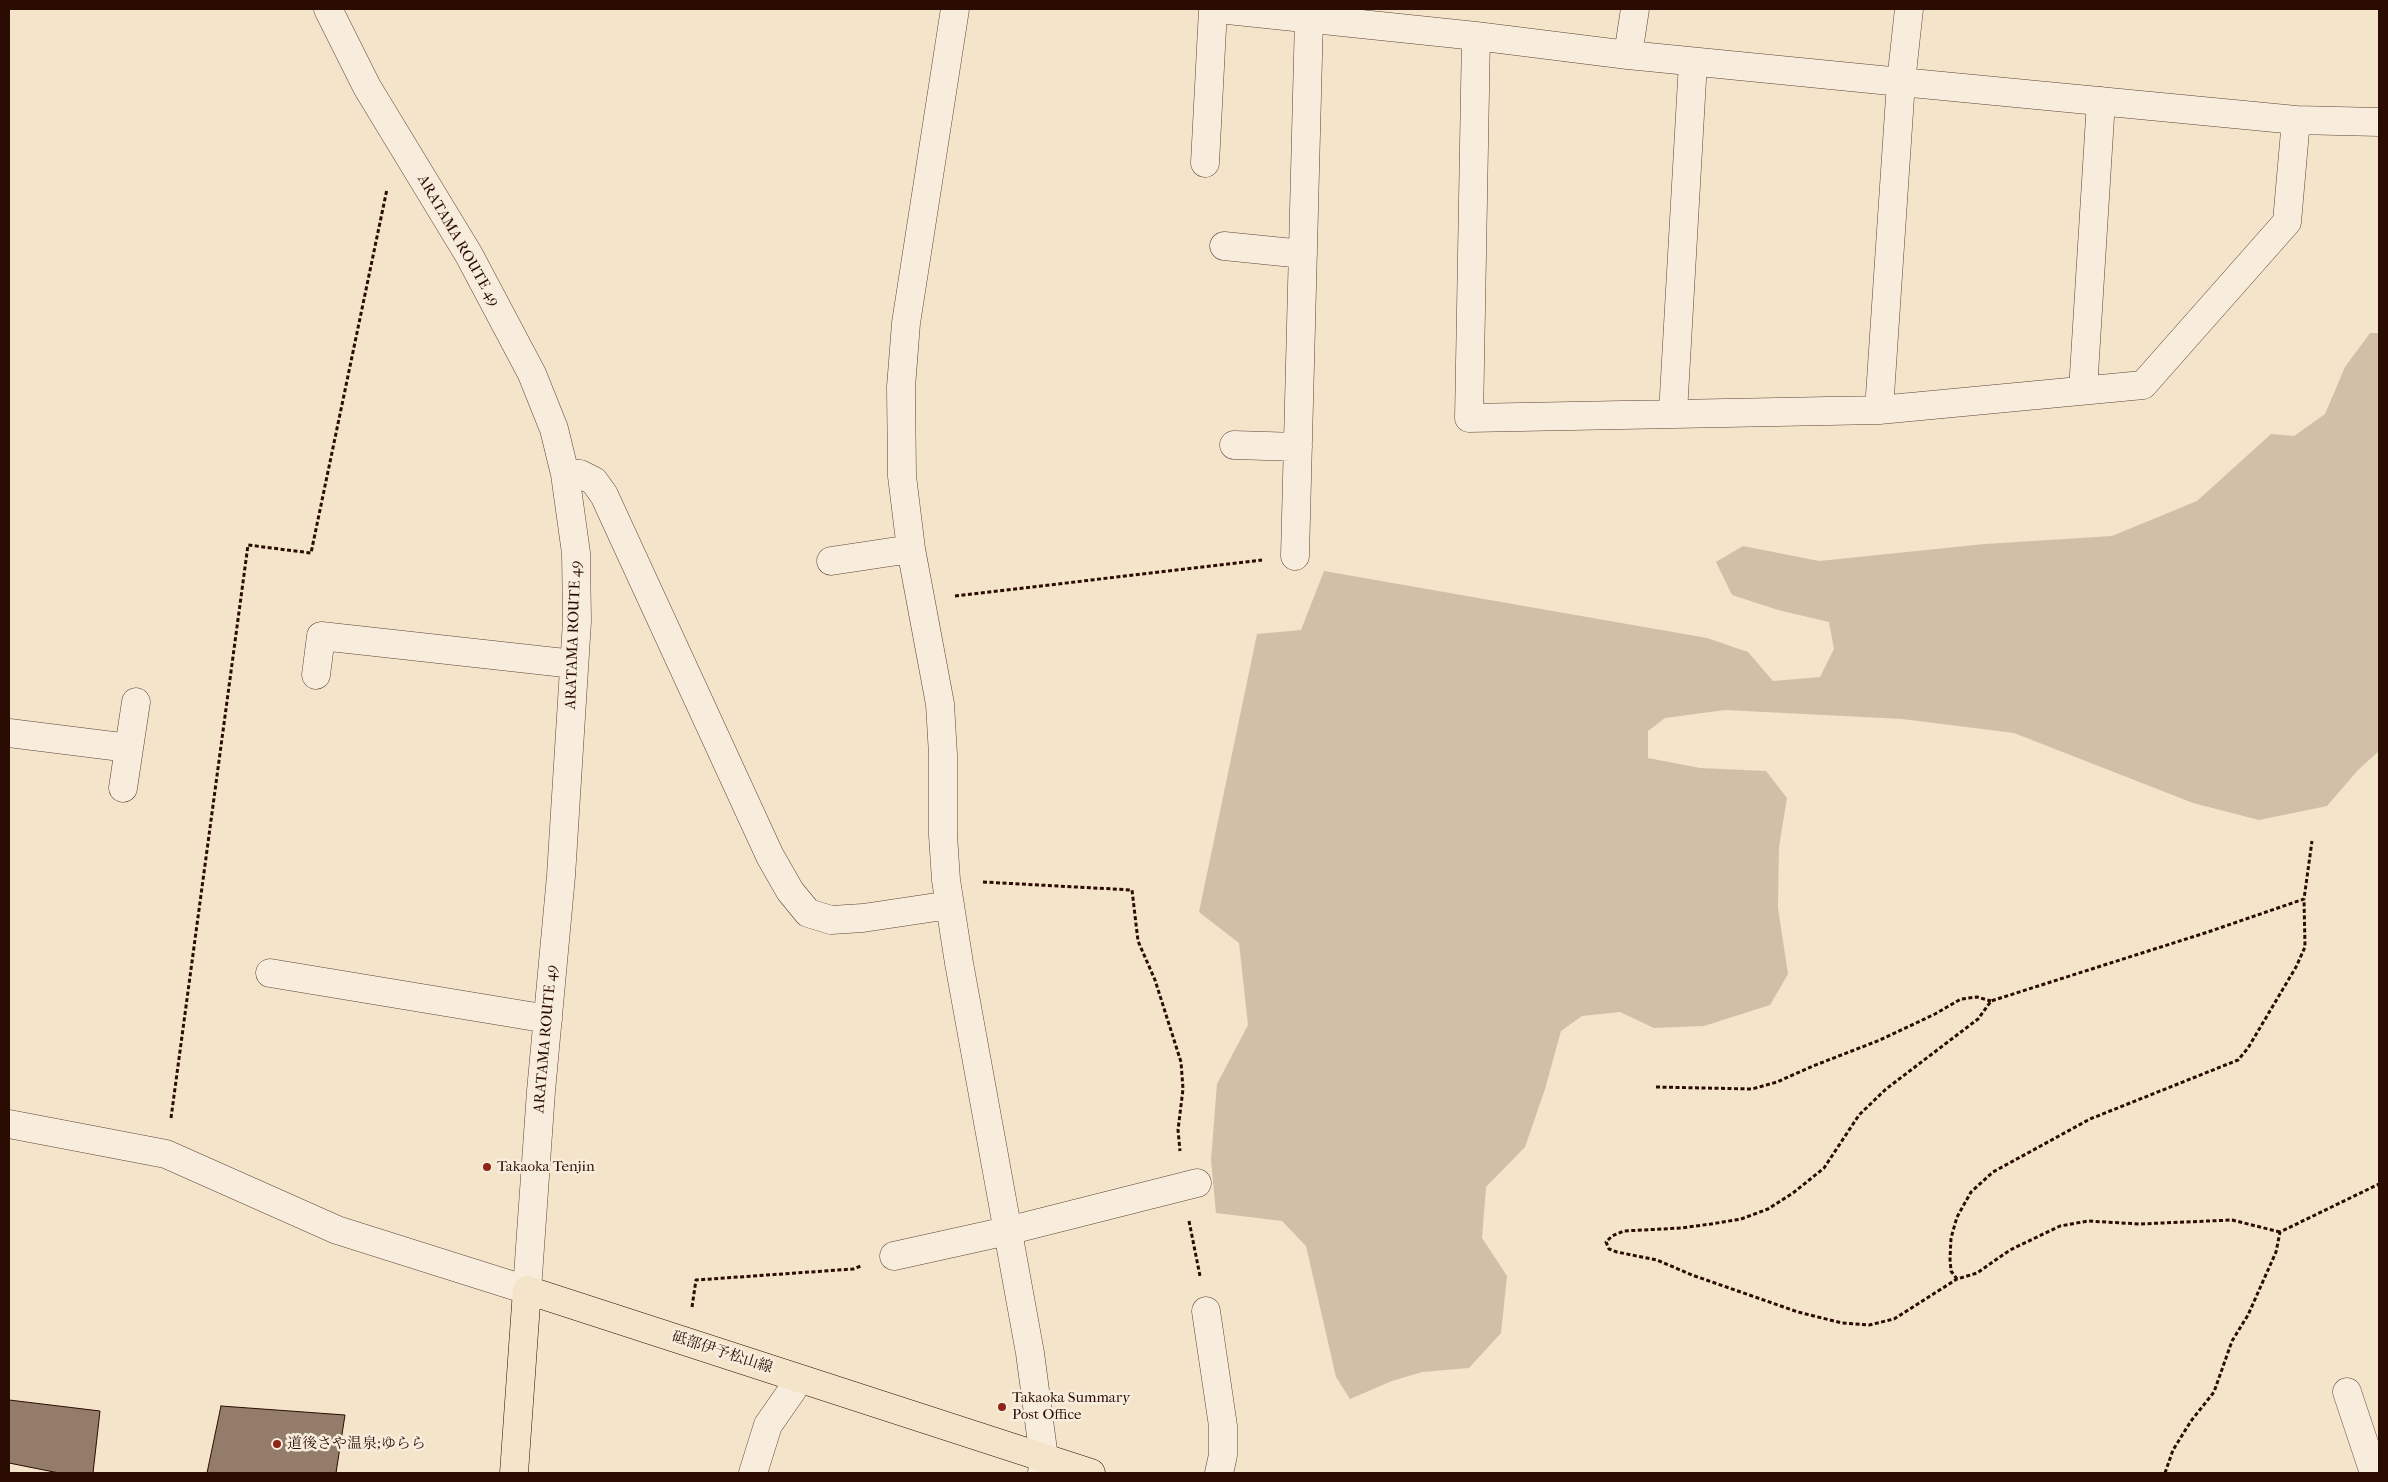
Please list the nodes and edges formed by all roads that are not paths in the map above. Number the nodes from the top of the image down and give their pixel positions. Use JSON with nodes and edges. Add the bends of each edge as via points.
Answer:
{"nodes":[{"id":1,"x":328,"y":9,"type":"edge"},
{"id":2,"x":955,"y":9,"type":"edge"},
{"id":3,"x":1213,"y":9,"type":"edge"},
{"id":4,"x":1218,"y":9,"type":"edge"},
{"id":5,"x":1635,"y":9,"type":"edge"},
{"id":6,"x":1909,"y":9,"type":"edge"},
{"id":7,"x":1321,"y":16,"type":"edge"},
{"id":8,"x":1476,"y":36,"type":"junction"},
{"id":9,"x":1628,"y":55,"type":"junction"},
{"id":10,"x":1693,"y":62,"type":"junction"},
{"id":11,"x":1901,"y":82,"type":"junction"},
{"id":12,"x":2101,"y":101,"type":"junction"},
{"id":13,"x":2296,"y":120,"type":"junction"},
{"id":14,"x":2379,"y":122,"type":"edge"},
{"id":15,"x":1206,"y":163,"type":"dead end"},
{"id":16,"x":1224,"y":246,"type":"dead end"},
{"id":17,"x":1303,"y":254,"type":"junction"},
{"id":18,"x":2083,"y":390,"type":"junction"},
{"id":19,"x":1879,"y":410,"type":"junction"},
{"id":20,"x":1673,"y":413,"type":"junction"},
{"id":21,"x":1234,"y":445,"type":"dead end"},
{"id":22,"x":1298,"y":446,"type":"junction"},
{"id":23,"x":565,"y":474,"type":"junction"},
{"id":24,"x":911,"y":549,"type":"junction"},
{"id":25,"x":1295,"y":556,"type":"road end"},
{"id":26,"x":831,"y":561,"type":"dead end"},
{"id":27,"x":574,"y":664,"type":"junction"},
{"id":28,"x":316,"y":675,"type":"dead end"},
{"id":29,"x":136,"y":702,"type":"dead end"},
{"id":30,"x":9,"y":733,"type":"edge"},
{"id":31,"x":129,"y":748,"type":"junction"},
{"id":32,"x":122,"y":788,"type":"dead end"},
{"id":33,"x":948,"y":892,"type":"junction"},
{"id":34,"x":270,"y":973,"type":"dead end"},
{"id":35,"x":548,"y":1019,"type":"junction"},
{"id":36,"x":9,"y":1124,"type":"edge"},
{"id":37,"x":1190,"y":1185,"type":"road end"},
{"id":38,"x":1007,"y":1230,"type":"junction"},
{"id":39,"x":894,"y":1256,"type":"road end"},
{"id":40,"x":527,"y":1290,"type":"junction"},
{"id":41,"x":1206,"y":1311,"type":"road end"},
{"id":42,"x":800,"y":1379,"type":"junction"},
{"id":43,"x":2347,"y":1392,"type":"dead end"},
{"id":44,"x":1043,"y":1466,"type":"edge"},
{"id":45,"x":514,"y":1473,"type":"edge"},
{"id":46,"x":752,"y":1473,"type":"edge"},
{"id":47,"x":1091,"y":1473,"type":"edge"},
{"id":48,"x":1220,"y":1473,"type":"edge"},
{"id":49,"x":2374,"y":1473,"type":"edge"}],
"edges":[{"from":1,"to":23,"type":"street","name":"ARATAMA ROUTE 49","via":[[368,87],[469,255],[532,374],[554,430]]},
{"from":2,"to":24,"type":"street","via":[[906,323],[901,388],[902,476]]},
{"from":3,"to":15,"type":"street"},
{"from":4,"to":7,"type":"street"},
{"from":5,"to":9,"type":"street"},
{"from":6,"to":11,"type":"street"},
{"from":7,"to":8,"type":"street"},
{"from":7,"to":17,"type":"street"},
{"from":8,"to":9,"type":"street"},
{"from":8,"to":20,"type":"street","via":[[1469,418]]},
{"from":9,"to":10,"type":"street"},
{"from":10,"to":11,"type":"street"},
{"from":10,"to":20,"type":"street"},
{"from":11,"to":12,"type":"street"},
{"from":11,"to":19,"type":"street"},
{"from":12,"to":13,"type":"street"},
{"from":12,"to":18,"type":"street"},
{"from":13,"to":14,"type":"street"},
{"from":13,"to":18,"type":"street","via":[[2288,222],[2143,385]]},
{"from":16,"to":17,"type":"street"},
{"from":17,"to":22,"type":"street"},
{"from":18,"to":19,"type":"street"},
{"from":19,"to":20,"type":"street"},
{"from":21,"to":22,"type":"street"},
{"from":22,"to":25,"type":"street"},
{"from":23,"to":27,"type":"street","name":"ARATAMA ROUTE 49","via":[[576,553]]},
{"from":23,"to":33,"type":"street","via":[[580,474],[594,481],[604,495],[770,856],[790,891],[808,913],[831,920],[863,918]]},
{"from":24,"to":26,"type":"street"},
{"from":24,"to":33,"type":"street","via":[[940,704],[943,835]]},
{"from":27,"to":28,"type":"street","via":[[321,636]]},
{"from":27,"to":35,"type":"street","name":"ARATAMA ROUTE 49","via":[[561,876]]},
{"from":29,"to":31,"type":"street"},
{"from":30,"to":31,"type":"street"},
{"from":31,"to":32,"type":"street"},
{"from":33,"to":38,"type":"street"},
{"from":34,"to":35,"type":"street"},
{"from":35,"to":40,"type":"street","name":"ARATAMA ROUTE 49"},
{"from":36,"to":40,"type":"street","via":[[166,1154],[336,1230]]},
{"from":37,"to":38,"type":"street"},
{"from":38,"to":39,"type":"street"},
{"from":38,"to":44,"type":"street","via":[[1030,1353]]},
{"from":40,"to":42,"type":"main road","name":"砥部伊予松山線"},
{"from":40,"to":45,"type":"main road"},
{"from":41,"to":48,"type":"street","via":[[1224,1426]]},
{"from":42,"to":44,"type":"main road","name":"砥部伊予松山線"},
{"from":42,"to":46,"type":"street","via":[[768,1425]]},
{"from":43,"to":49,"type":"street"},
{"from":44,"to":47,"type":"main road","name":"砥部伊予松山線"}]}
